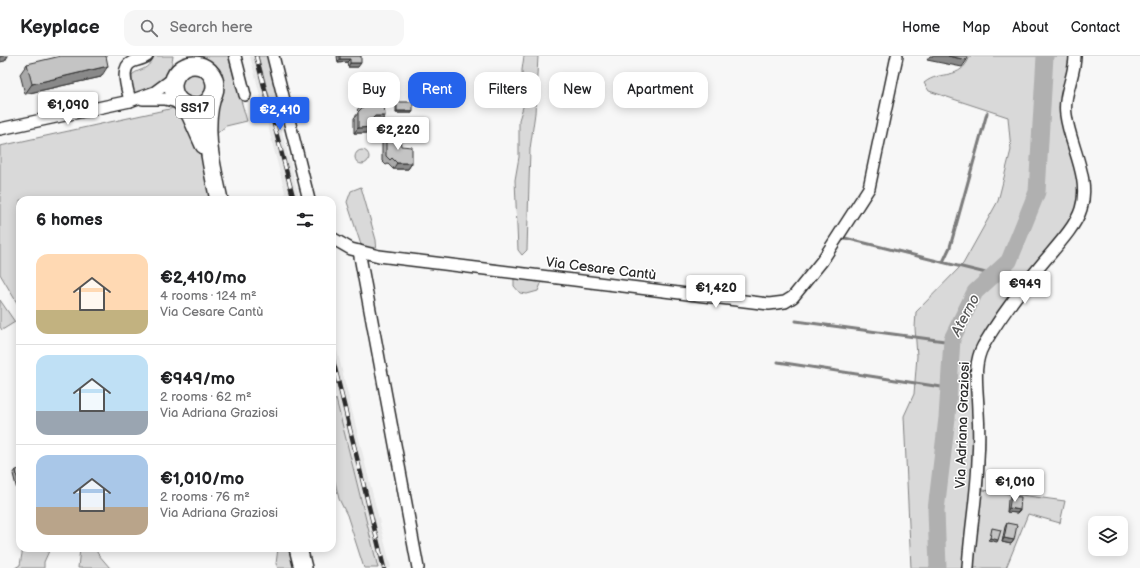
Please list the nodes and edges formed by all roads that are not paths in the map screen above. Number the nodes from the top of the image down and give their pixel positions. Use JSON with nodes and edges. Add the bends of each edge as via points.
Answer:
{"nodes":[{"id":1,"x":147,"y":56,"type":"edge"},
{"id":2,"x":179,"y":56,"type":"edge"},
{"id":3,"x":235,"y":56,"type":"edge"},
{"id":4,"x":274,"y":56,"type":"edge"},
{"id":5,"x":897,"y":56,"type":"edge"},
{"id":6,"x":1075,"y":56,"type":"edge"},
{"id":7,"x":201,"y":62,"type":"edge"},
{"id":8,"x":175,"y":76,"type":"junction"},
{"id":9,"x":245,"y":95,"type":"dead end"},
{"id":10,"x":212,"y":97,"type":"junction"},
{"id":11,"x":130,"y":100,"type":"junction"},
{"id":12,"x":182,"y":104,"type":"junction"},
{"id":13,"x":0,"y":129,"type":"edge"},
{"id":14,"x":212,"y":164,"type":"junction"},
{"id":15,"x":218,"y":196,"type":"edge"},
{"id":16,"x":308,"y":196,"type":"edge"},
{"id":17,"x":336,"y":241,"type":"edge"},
{"id":18,"x":359,"y":251,"type":"junction"},
{"id":19,"x":299,"y":552,"type":"edge"},
{"id":20,"x":303,"y":568,"type":"edge"},
{"id":21,"x":418,"y":568,"type":"edge"},
{"id":22,"x":968,"y":568,"type":"edge"}],
"edges":[{"from":1,"to":11,"type":"street","via":[[132,62],[126,69]]},
{"from":2,"to":8,"type":"main road","number":"SS17"},
{"from":3,"to":9,"type":"street"},
{"from":4,"to":16,"type":"street"},
{"from":5,"to":18,"type":"street","name":"Via Cesare Cantù","via":[[869,188],[822,261],[793,297],[785,302],[769,304],[387,257]]},
{"from":6,"to":22,"type":"street","name":"Via Adriana Graziosi","via":[[1067,90],[1066,114],[1069,134],[1082,176],[1084,193],[1081,210],[1073,225],[1034,273],[978,358],[978,461]]},
{"from":7,"to":8,"type":"main road","number":"SS17","via":[[200,66],[190,65]]},
{"from":7,"to":10,"type":"main road","number":"SS17","via":[[214,81]]},
{"from":8,"to":11,"type":"street","via":[[155,92]]},
{"from":8,"to":12,"type":"main road","number":"SS17","via":[[174,92]]},
{"from":10,"to":12,"type":"main road","number":"SS17","via":[[198,107]]},
{"from":10,"to":14,"type":"main road","number":"SS17","via":[[208,122]]},
{"from":11,"to":12,"type":"street","via":[[156,99]]},
{"from":11,"to":13,"type":"street"},
{"from":12,"to":14,"type":"main road","number":"SS17","via":[[196,126]]},
{"from":14,"to":15,"type":"main road","number":"SS17"},
{"from":17,"to":18,"type":"street","name":"Via Cesare Cantù"},
{"from":18,"to":21,"type":"street"},
{"from":19,"to":20,"type":"main road"}]}
